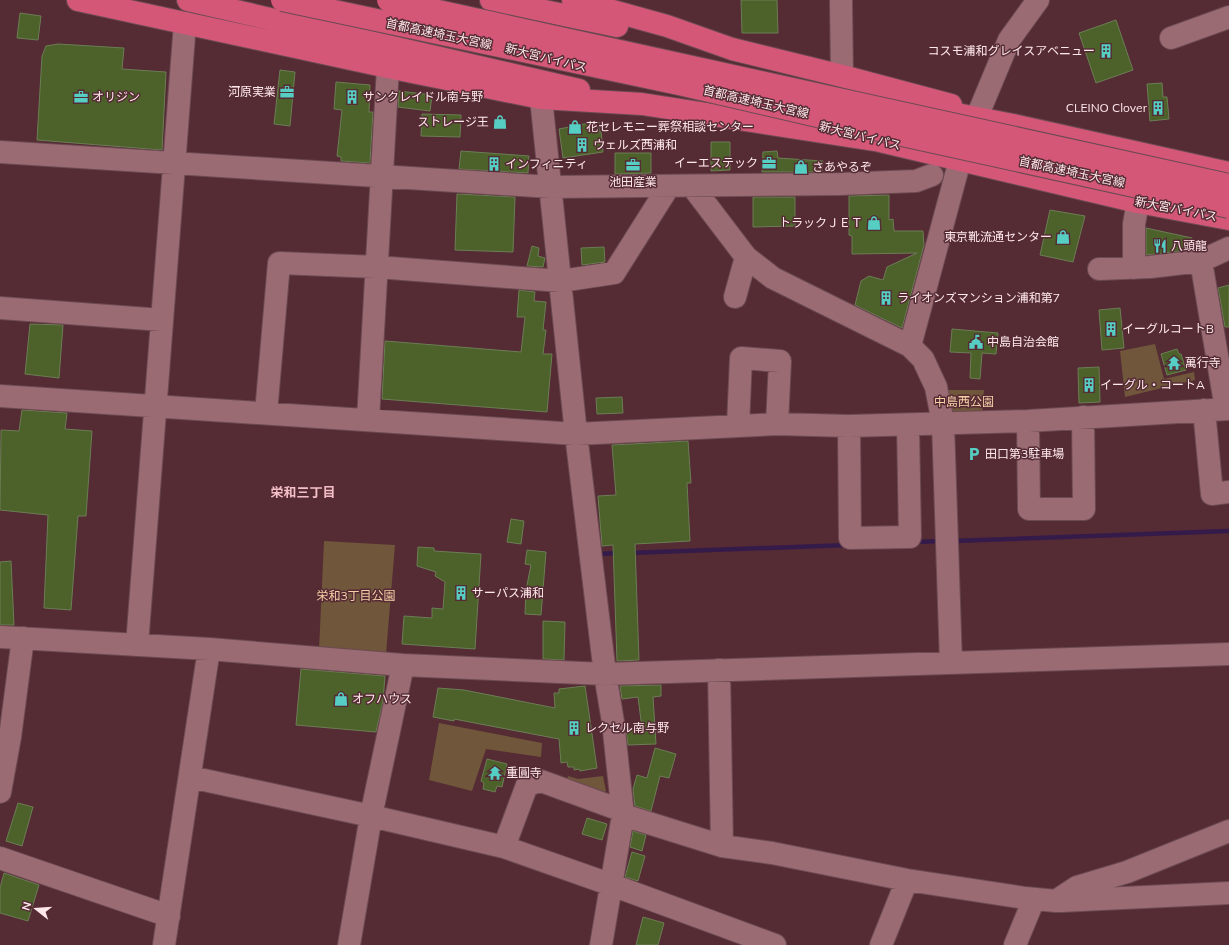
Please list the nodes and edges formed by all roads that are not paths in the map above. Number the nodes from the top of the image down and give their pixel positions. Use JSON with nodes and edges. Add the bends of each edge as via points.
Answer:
{"nodes":[{"id":1,"x":78,"y":0,"type":"edge"},
{"id":2,"x":188,"y":0,"type":"edge"},
{"id":3,"x":282,"y":0,"type":"edge"},
{"id":4,"x":307,"y":0,"type":"edge"},
{"id":5,"x":380,"y":0,"type":"edge"},
{"id":6,"x":388,"y":0,"type":"edge"},
{"id":7,"x":491,"y":0,"type":"edge"},
{"id":8,"x":573,"y":0,"type":"edge"},
{"id":9,"x":841,"y":0,"type":"edge"},
{"id":10,"x":1038,"y":0,"type":"edge"},
{"id":11,"x":1229,"y":17,"type":"edge"},
{"id":12,"x":185,"y":23,"type":"junction"},
{"id":13,"x":1171,"y":38,"type":"dead end"},
{"id":14,"x":732,"y":49,"type":"junction"},
{"id":15,"x":388,"y":67,"type":"junction"},
{"id":16,"x":842,"y":76,"type":"junction"},
{"id":17,"x":541,"y":98,"type":"junction"},
{"id":18,"x":642,"y":104,"type":"junction"},
{"id":19,"x":979,"y":112,"type":"junction"},
{"id":20,"x":1013,"y":125,"type":"junction"},
{"id":21,"x":883,"y":142,"type":"junction"},
{"id":22,"x":0,"y":152,"type":"edge"},
{"id":23,"x":960,"y":160,"type":"junction"},
{"id":24,"x":174,"y":164,"type":"junction"},
{"id":25,"x":1229,"y":173,"type":"edge"},
{"id":26,"x":932,"y":175,"type":"dead end"},
{"id":27,"x":382,"y":177,"type":"junction"},
{"id":28,"x":1229,"y":185,"type":"edge"},
{"id":29,"x":669,"y":186,"type":"junction"},
{"id":30,"x":692,"y":186,"type":"junction"},
{"id":31,"x":551,"y":187,"type":"junction"},
{"id":32,"x":1138,"y":202,"type":"junction"},
{"id":33,"x":1229,"y":207,"type":"edge"},
{"id":34,"x":1229,"y":219,"type":"edge"},
{"id":35,"x":1229,"y":248,"type":"edge"},
{"id":36,"x":746,"y":257,"type":"junction"},
{"id":37,"x":1201,"y":261,"type":"junction"},
{"id":38,"x":377,"y":267,"type":"junction"},
{"id":39,"x":1134,"y":268,"type":"junction"},
{"id":40,"x":1099,"y":269,"type":"dead end"},
{"id":41,"x":561,"y":282,"type":"junction"},
{"id":42,"x":735,"y":297,"type":"dead end"},
{"id":43,"x":0,"y":308,"type":"edge"},
{"id":44,"x":162,"y":320,"type":"junction"},
{"id":45,"x":910,"y":346,"type":"junction"},
{"id":46,"x":1222,"y":346,"type":"edge"},
{"id":47,"x":0,"y":396,"type":"edge"},
{"id":48,"x":155,"y":406,"type":"junction"},
{"id":49,"x":1228,"y":409,"type":"edge"},
{"id":50,"x":1204,"y":410,"type":"junction"},
{"id":51,"x":266,"y":413,"type":"junction"},
{"id":52,"x":1083,"y":417,"type":"junction"},
{"id":53,"x":368,"y":420,"type":"junction"},
{"id":54,"x":1028,"y":421,"type":"junction"},
{"id":55,"x":943,"y":423,"type":"junction"},
{"id":56,"x":777,"y":424,"type":"junction"},
{"id":57,"x":908,"y":425,"type":"junction"},
{"id":58,"x":738,"y":426,"type":"junction"},
{"id":59,"x":850,"y":426,"type":"junction"},
{"id":60,"x":576,"y":434,"type":"junction"},
{"id":61,"x":1229,"y":492,"type":"edge"},
{"id":62,"x":0,"y":637,"type":"edge"},
{"id":63,"x":23,"y":638,"type":"junction"},
{"id":64,"x":137,"y":645,"type":"junction"},
{"id":65,"x":209,"y":650,"type":"junction"},
{"id":66,"x":1229,"y":654,"type":"edge"},
{"id":67,"x":951,"y":663,"type":"junction"},
{"id":68,"x":403,"y":665,"type":"junction"},
{"id":69,"x":720,"y":670,"type":"junction"},
{"id":70,"x":605,"y":674,"type":"junction"},
{"id":71,"x":190,"y":777,"type":"junction"},
{"id":72,"x":0,"y":792,"type":"edge"},
{"id":73,"x":623,"y":814,"type":"junction"},
{"id":74,"x":371,"y":816,"type":"junction"},
{"id":75,"x":1229,"y":831,"type":"edge"},
{"id":76,"x":722,"y":846,"type":"junction"},
{"id":77,"x":504,"y":847,"type":"junction"},
{"id":78,"x":0,"y":858,"type":"edge"},
{"id":79,"x":907,"y":880,"type":"junction"},
{"id":80,"x":612,"y":885,"type":"junction"},
{"id":81,"x":1229,"y":893,"type":"edge"},
{"id":82,"x":1034,"y":899,"type":"junction"},
{"id":83,"x":1056,"y":901,"type":"junction"},
{"id":84,"x":168,"y":916,"type":"junction"},
{"id":85,"x":164,"y":945,"type":"edge"},
{"id":86,"x":348,"y":945,"type":"edge"},
{"id":87,"x":601,"y":945,"type":"edge"},
{"id":88,"x":775,"y":945,"type":"edge"},
{"id":89,"x":881,"y":945,"type":"edge"},
{"id":90,"x":1015,"y":945,"type":"edge"}],
"edges":[{"from":1,"to":12,"type":"highway"},
{"from":2,"to":18,"type":"highway"},
{"from":3,"to":33,"type":"highway","name":"首都高速埼玉大宮線","bridge":true,"via":[[679,84]]},
{"from":4,"to":21,"type":"highway","name":"新大宮バイパス"},
{"from":5,"to":20,"type":"highway","name":"新大宮バイパス"},
{"from":6,"to":28,"type":"highway","name":"首都高速埼玉大宮線","bridge":true},
{"from":7,"to":14,"type":"highway"},
{"from":8,"to":14,"type":"highway","via":[[667,26]]},
{"from":9,"to":16,"type":"street"},
{"from":10,"to":19,"type":"street","via":[[1009,40]]},
{"from":11,"to":13,"type":"street"},
{"from":12,"to":15,"type":"highway"},
{"from":12,"to":24,"type":"street"},
{"from":14,"to":16,"type":"highway"},
{"from":15,"to":17,"type":"highway"},
{"from":15,"to":27,"type":"street"},
{"from":16,"to":19,"type":"highway"},
{"from":17,"to":18,"type":"highway"},
{"from":17,"to":31,"type":"street"},
{"from":18,"to":21,"type":"highway"},
{"from":19,"to":20,"type":"highway"},
{"from":20,"to":25,"type":"highway","name":"新大宮バイパス"},
{"from":21,"to":23,"type":"highway","name":"新大宮バイパス"},
{"from":22,"to":24,"type":"street"},
{"from":23,"to":32,"type":"highway","name":"新大宮バイパス"},
{"from":23,"to":45,"type":"street"},
{"from":24,"to":27,"type":"street"},
{"from":24,"to":44,"type":"street"},
{"from":26,"to":30,"type":"street","via":[[916,181]]},
{"from":27,"to":31,"type":"street"},
{"from":27,"to":38,"type":"street"},
{"from":29,"to":30,"type":"street"},
{"from":29,"to":31,"type":"street"},
{"from":29,"to":41,"type":"street","via":[[614,273]]},
{"from":30,"to":36,"type":"street"},
{"from":31,"to":41,"type":"street"},
{"from":32,"to":34,"type":"highway","name":"新大宮バイパス"},
{"from":32,"to":39,"type":"street","via":[[1134,224]]},
{"from":35,"to":37,"type":"street"},
{"from":36,"to":42,"type":"street"},
{"from":36,"to":45,"type":"street","via":[[773,278]]},
{"from":37,"to":39,"type":"street"},
{"from":37,"to":46,"type":"street"},
{"from":38,"to":41,"type":"street"},
{"from":38,"to":51,"type":"street","via":[[279,263]]},
{"from":38,"to":53,"type":"street"},
{"from":39,"to":40,"type":"street"},
{"from":41,"to":60,"type":"street"},
{"from":43,"to":44,"type":"street"},
{"from":44,"to":48,"type":"street"},
{"from":45,"to":55,"type":"street","via":[[922,359],[936,387]]},
{"from":46,"to":49,"type":"street"},
{"from":47,"to":48,"type":"street"},
{"from":48,"to":51,"type":"street"},
{"from":48,"to":64,"type":"street"},
{"from":49,"to":50,"type":"street"},
{"from":50,"to":52,"type":"street"},
{"from":50,"to":61,"type":"street","via":[[1212,494]]},
{"from":51,"to":53,"type":"street"},
{"from":52,"to":54,"type":"street"},
{"from":52,"to":54,"type":"street","via":[[1084,509],[1029,509]]},
{"from":53,"to":60,"type":"street"},
{"from":54,"to":55,"type":"street"},
{"from":55,"to":57,"type":"street"},
{"from":55,"to":67,"type":"street"},
{"from":56,"to":58,"type":"street"},
{"from":56,"to":58,"type":"street","via":[[780,361],[742,358]]},
{"from":56,"to":59,"type":"street"},
{"from":57,"to":59,"type":"street"},
{"from":57,"to":59,"type":"street","via":[[910,537],[850,538]]},
{"from":58,"to":60,"type":"street"},
{"from":60,"to":70,"type":"street"},
{"from":62,"to":63,"type":"street"},
{"from":63,"to":64,"type":"street"},
{"from":63,"to":72,"type":"street"},
{"from":64,"to":65,"type":"street"},
{"from":65,"to":68,"type":"street"},
{"from":65,"to":71,"type":"street"},
{"from":66,"to":67,"type":"street"},
{"from":67,"to":69,"type":"street"},
{"from":68,"to":70,"type":"street"},
{"from":68,"to":74,"type":"street"},
{"from":69,"to":70,"type":"street"},
{"from":69,"to":76,"type":"street"},
{"from":70,"to":73,"type":"street"},
{"from":71,"to":74,"type":"street"},
{"from":71,"to":84,"type":"street"},
{"from":73,"to":76,"type":"street"},
{"from":73,"to":77,"type":"street","via":[[541,781],[527,785]]},
{"from":73,"to":80,"type":"street"},
{"from":74,"to":77,"type":"street"},
{"from":74,"to":86,"type":"street"},
{"from":75,"to":83,"type":"street","via":[[1127,872],[1077,887]]},
{"from":76,"to":79,"type":"street","via":[[772,853]]},
{"from":77,"to":80,"type":"street"},
{"from":78,"to":84,"type":"street"},
{"from":79,"to":82,"type":"street"},
{"from":79,"to":89,"type":"street"},
{"from":80,"to":87,"type":"street"},
{"from":80,"to":88,"type":"street"},
{"from":81,"to":83,"type":"street"},
{"from":82,"to":83,"type":"street"},
{"from":82,"to":90,"type":"street"},
{"from":84,"to":85,"type":"street"}]}
